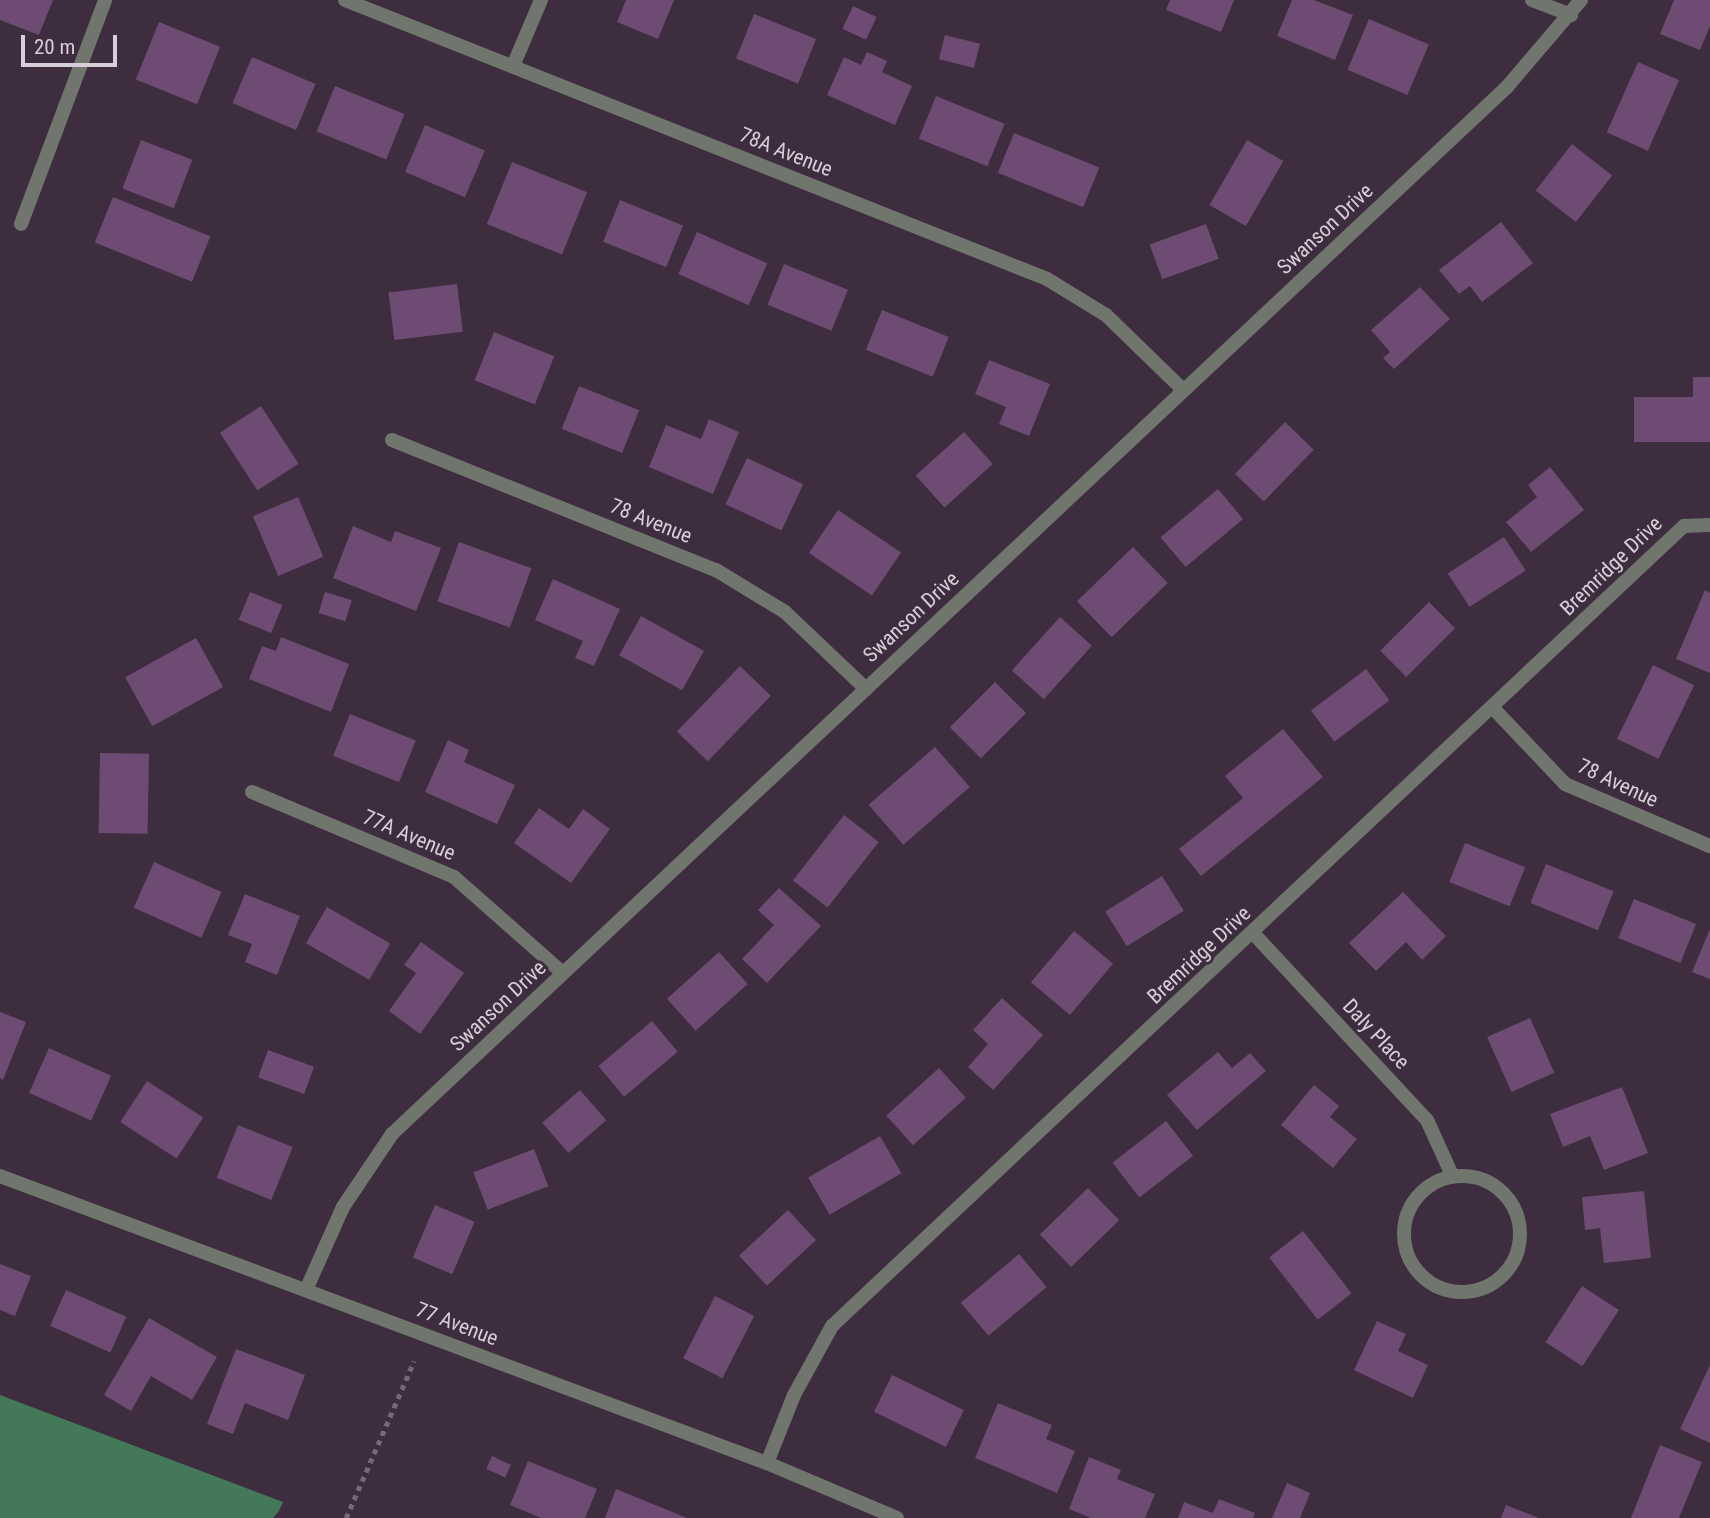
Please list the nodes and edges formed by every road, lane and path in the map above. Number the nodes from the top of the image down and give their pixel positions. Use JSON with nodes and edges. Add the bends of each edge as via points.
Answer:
{"nodes":[{"id":1,"x":105,"y":0,"type":"edge"},
{"id":2,"x":345,"y":0,"type":"edge"},
{"id":3,"x":541,"y":0,"type":"edge"},
{"id":4,"x":1532,"y":0,"type":"edge"},
{"id":5,"x":1581,"y":0,"type":"edge"},
{"id":6,"x":1571,"y":15,"type":"junction"},
{"id":7,"x":513,"y":66,"type":"junction"},
{"id":8,"x":21,"y":224,"type":"dead end"},
{"id":9,"x":1183,"y":390,"type":"junction"},
{"id":10,"x":392,"y":440,"type":"dead end"},
{"id":11,"x":1710,"y":525,"type":"edge"},
{"id":12,"x":866,"y":688,"type":"junction"},
{"id":13,"x":1493,"y":708,"type":"junction"},
{"id":14,"x":252,"y":792,"type":"dead end"},
{"id":15,"x":1710,"y":846,"type":"edge"},
{"id":16,"x":1252,"y":933,"type":"junction"},
{"id":17,"x":563,"y":973,"type":"junction"},
{"id":18,"x":1452,"y":1175,"type":"junction"},
{"id":19,"x":0,"y":1176,"type":"edge"},
{"id":20,"x":306,"y":1290,"type":"junction"},
{"id":21,"x":414,"y":1361,"type":"dead end"},
{"id":22,"x":767,"y":1463,"type":"junction"},
{"id":23,"x":346,"y":1518,"type":"edge"},
{"id":24,"x":897,"y":1518,"type":"edge"}],
"edges":[{"from":1,"to":8,"type":"street"},
{"from":2,"to":7,"type":"street","name":"78A Avenue"},
{"from":3,"to":7,"type":"street"},
{"from":4,"to":6,"type":"street"},
{"from":5,"to":6,"type":"street","name":"Swanson Drive"},
{"from":6,"to":9,"type":"street","name":"Swanson Drive","via":[[1507,87]]},
{"from":7,"to":9,"type":"street","name":"78A Avenue","via":[[1047,279],[1106,315]]},
{"from":9,"to":12,"type":"street","name":"Swanson Drive"},
{"from":10,"to":12,"type":"street","name":"78 Avenue","via":[[716,570],[785,612]]},
{"from":11,"to":13,"type":"street","name":"Bremridge Drive","via":[[1684,526]]},
{"from":12,"to":17,"type":"street","name":"Swanson Drive"},
{"from":13,"to":15,"type":"street","name":"78 Avenue","via":[[1565,784]]},
{"from":13,"to":16,"type":"street","name":"Bremridge Drive"},
{"from":14,"to":17,"type":"street","name":"77A Avenue","via":[[454,877]]},
{"from":16,"to":18,"type":"street","name":"Daly Place","via":[[1427,1120]]},
{"from":16,"to":22,"type":"street","name":"Bremridge Drive","via":[[832,1326],[794,1395]]},
{"from":17,"to":20,"type":"street","name":"Swanson Drive","via":[[392,1134],[343,1207]]},
{"from":18,"to":18,"type":"street","via":[[1416,1194],[1401,1237],[1423,1281],[1464,1294],[1496,1283],[1504,1273],[1518,1254],[1520,1220],[1490,1181]]},
{"from":19,"to":20,"type":"street","name":"77 Avenue"},
{"from":20,"to":22,"type":"street","name":"77 Avenue"},
{"from":21,"to":23,"type":"path"},
{"from":22,"to":24,"type":"street","name":"77 Avenue"}]}
